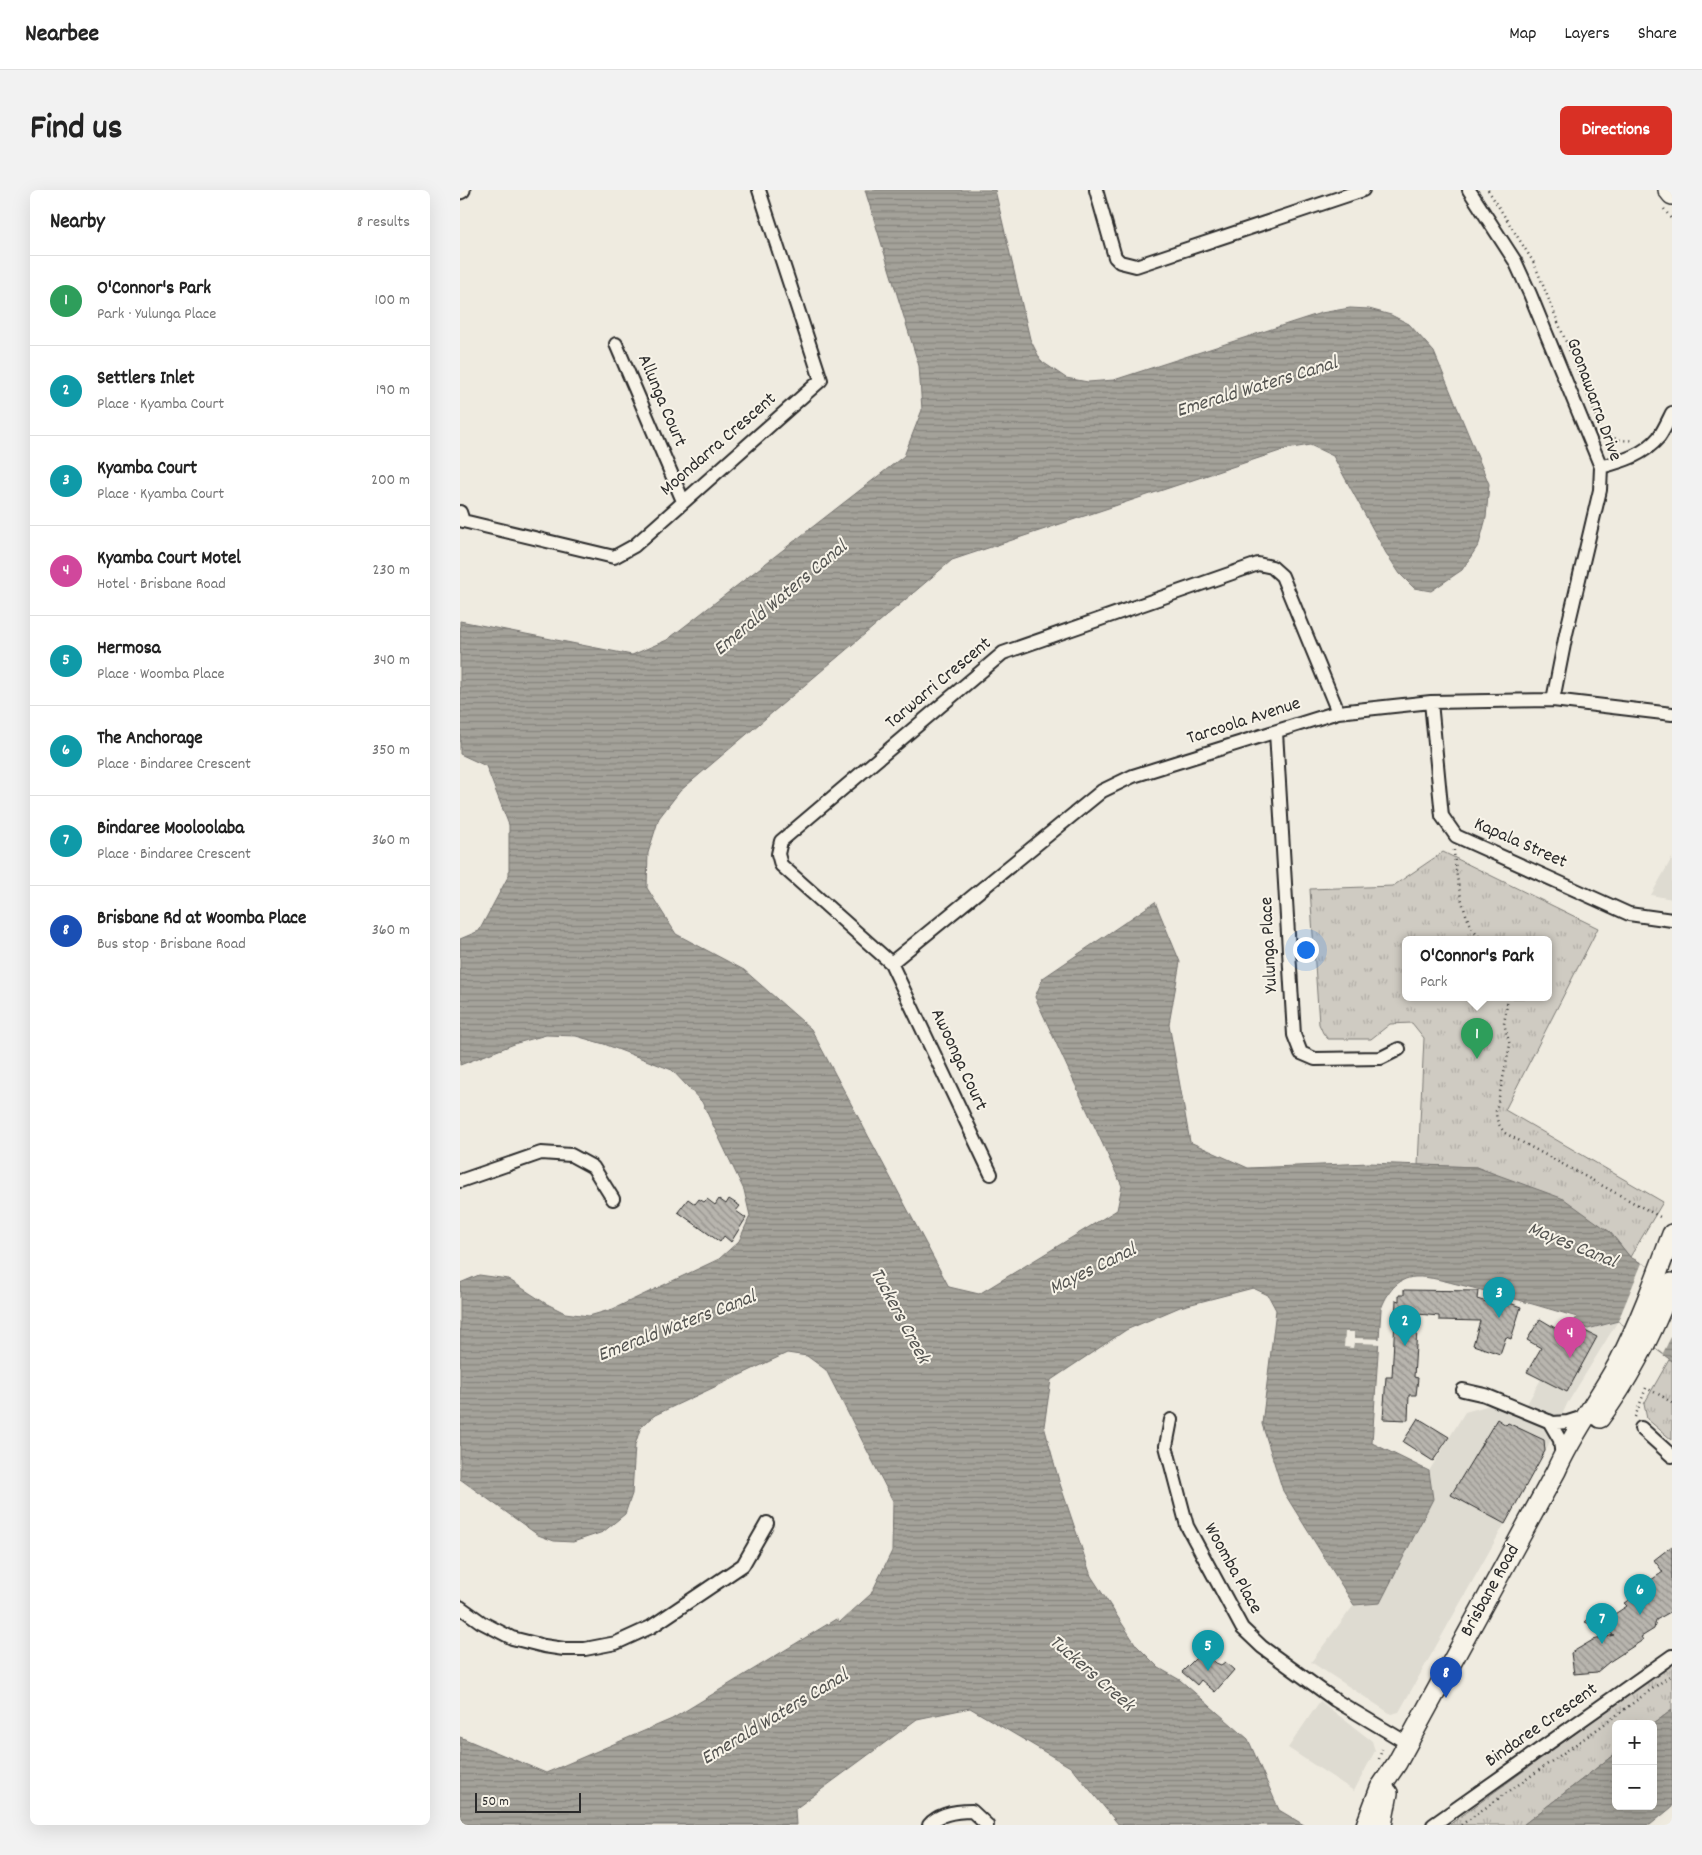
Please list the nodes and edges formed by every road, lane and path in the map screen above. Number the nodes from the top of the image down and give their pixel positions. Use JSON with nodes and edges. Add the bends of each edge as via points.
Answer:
{"nodes":[{"id":1,"x":759,"y":190,"type":"edge"},
{"id":2,"x":1096,"y":190,"type":"edge"},
{"id":3,"x":1363,"y":190,"type":"edge"},
{"id":4,"x":1469,"y":190,"type":"edge"},
{"id":5,"x":1488,"y":190,"type":"edge"},
{"id":6,"x":1668,"y":190,"type":"edge"},
{"id":7,"x":1672,"y":195,"type":"edge"},
{"id":8,"x":616,"y":344,"type":"dead end"},
{"id":9,"x":1672,"y":413,"type":"edge"},
{"id":10,"x":1596,"y":416,"type":"dead end"},
{"id":11,"x":1599,"y":425,"type":"dead end"},
{"id":12,"x":1636,"y":440,"type":"dead end"},
{"id":13,"x":1601,"y":466,"type":"junction"},
{"id":14,"x":683,"y":501,"type":"junction"},
{"id":15,"x":460,"y":512,"type":"edge"},
{"id":16,"x":1553,"y":700,"type":"junction"},
{"id":17,"x":1431,"y":702,"type":"junction"},
{"id":18,"x":1338,"y":712,"type":"junction"},
{"id":19,"x":1672,"y":714,"type":"edge"},
{"id":20,"x":1276,"y":732,"type":"junction"},
{"id":21,"x":1456,"y":836,"type":"junction"},
{"id":22,"x":1672,"y":920,"type":"edge"},
{"id":23,"x":1480,"y":936,"type":"edge"},
{"id":24,"x":891,"y":963,"type":"junction"},
{"id":25,"x":1508,"y":1001,"type":"edge"},
{"id":26,"x":1399,"y":1049,"type":"dead end"},
{"id":27,"x":991,"y":1174,"type":"dead end"},
{"id":28,"x":460,"y":1182,"type":"edge"},
{"id":29,"x":614,"y":1199,"type":"dead end"},
{"id":30,"x":1662,"y":1218,"type":"dead end"},
{"id":31,"x":1672,"y":1234,"type":"edge"},
{"id":32,"x":1665,"y":1277,"type":"edge"},
{"id":33,"x":1638,"y":1340,"type":"junction"},
{"id":34,"x":1463,"y":1390,"type":"dead end"},
{"id":35,"x":1672,"y":1404,"type":"edge"},
{"id":36,"x":1587,"y":1416,"type":"junction"},
{"id":37,"x":1171,"y":1420,"type":"dead end"},
{"id":38,"x":1549,"y":1421,"type":"junction"},
{"id":39,"x":1637,"y":1425,"type":"joint"},
{"id":40,"x":1672,"y":1456,"type":"edge"},
{"id":41,"x":1559,"y":1465,"type":"junction"},
{"id":42,"x":767,"y":1523,"type":"dead end"},
{"id":43,"x":460,"y":1607,"type":"edge"},
{"id":44,"x":1672,"y":1656,"type":"edge"},
{"id":45,"x":1672,"y":1674,"type":"edge"},
{"id":46,"x":1407,"y":1743,"type":"junction"},
{"id":47,"x":1397,"y":1763,"type":"junction"},
{"id":48,"x":929,"y":1825,"type":"edge"},
{"id":49,"x":987,"y":1825,"type":"edge"},
{"id":50,"x":1366,"y":1825,"type":"edge"},
{"id":51,"x":1382,"y":1825,"type":"edge"},
{"id":52,"x":1434,"y":1825,"type":"edge"},
{"id":53,"x":1461,"y":1825,"type":"edge"}],
"edges":[{"from":1,"to":14,"type":"street","name":"Moondarra Crescent","via":[[821,380]]},
{"from":2,"to":3,"type":"street","via":[[1115,256],[1120,262],[1136,266]]},
{"from":4,"to":13,"type":"street","name":"Goonawarra Drive","via":[[1515,261]]},
{"from":5,"to":10,"type":"path","via":[[1534,263]]},
{"from":6,"to":7,"type":"main road"},
{"from":8,"to":14,"type":"street","name":"Allunga Court"},
{"from":9,"to":13,"type":"street","via":[[1660,436],[1644,450],[1628,459]]},
{"from":11,"to":12,"type":"path","via":[[1610,436],[1625,441]]},
{"from":13,"to":16,"type":"street","name":"Goonawarra Drive","via":[[1600,490]]},
{"from":14,"to":15,"type":"street","name":"Moondarra Crescent","via":[[634,546],[614,557],[463,521]]},
{"from":16,"to":17,"type":"street","name":"Tarcoola Avenue"},
{"from":16,"to":19,"type":"street","name":"Tarcoola Avenue"},
{"from":17,"to":18,"type":"street","name":"Tarcoola Avenue"},
{"from":17,"to":21,"type":"street","name":"Kapala Street","via":[[1442,816]]},
{"from":18,"to":20,"type":"street","name":"Tarcoola Avenue"},
{"from":18,"to":24,"type":"street","name":"Tarwarri Crescent","via":[[1282,576],[1272,567],[1258,564],[1003,652],[781,841],[778,854],[781,865]]},
{"from":20,"to":24,"type":"street","name":"Tarcoola Avenue","via":[[1133,776],[1102,791]]},
{"from":20,"to":26,"type":"street","name":"Yulunga Place","via":[[1294,1035],[1301,1053],[1315,1059],[1381,1058]]},
{"from":21,"to":22,"type":"street","name":"Kapala Street","via":[[1629,914]]},
{"from":21,"to":23,"type":"path","via":[[1454,863],[1466,914]]},
{"from":24,"to":27,"type":"street","name":"Awoonga Court"},
{"from":25,"to":30,"type":"path","via":[[1504,1024],[1510,1045],[1496,1111],[1501,1128]]},
{"from":28,"to":29,"type":"street","via":[[540,1152],[571,1155],[593,1167]]},
{"from":31,"to":32,"type":"main road","name":"Brisbane Road"},
{"from":32,"to":33,"type":"main road","name":"Brisbane Road"},
{"from":33,"to":36,"type":"main road","name":"Brisbane Road","via":[[1610,1377]]},
{"from":33,"to":41,"type":"main road","name":"Brisbane Road","via":[[1603,1413]]},
{"from":34,"to":38,"type":"street","via":[[1485,1395]]},
{"from":35,"to":39,"type":"path","via":[[1646,1388]]},
{"from":36,"to":38,"type":"street","via":[[1568,1422]]},
{"from":36,"to":41,"type":"main road","name":"Brisbane Road","via":[[1569,1442]]},
{"from":37,"to":46,"type":"street","name":"Woomba Place","via":[[1166,1446],[1187,1526],[1242,1628],[1262,1647],[1335,1700]]},
{"from":38,"to":41,"type":"street","via":[[1560,1440]]},
{"from":39,"to":40,"type":"street"},
{"from":41,"to":46,"type":"main road","name":"Brisbane Road"},
{"from":42,"to":43,"type":"street","via":[[743,1565],[651,1627],[616,1643],[585,1649],[544,1646],[512,1638]]},
{"from":44,"to":52,"type":"street","name":"Bindaree Crescent"},
{"from":45,"to":53,"type":"path"},
{"from":46,"to":47,"type":"main road","name":"Brisbane Road"},
{"from":47,"to":50,"type":"main road","name":"Brisbane Road","via":[[1380,1788]]},
{"from":47,"to":51,"type":"main road","name":"Brisbane Road"},
{"from":48,"to":49,"type":"street","via":[[933,1820],[957,1811],[972,1811]]}]}
